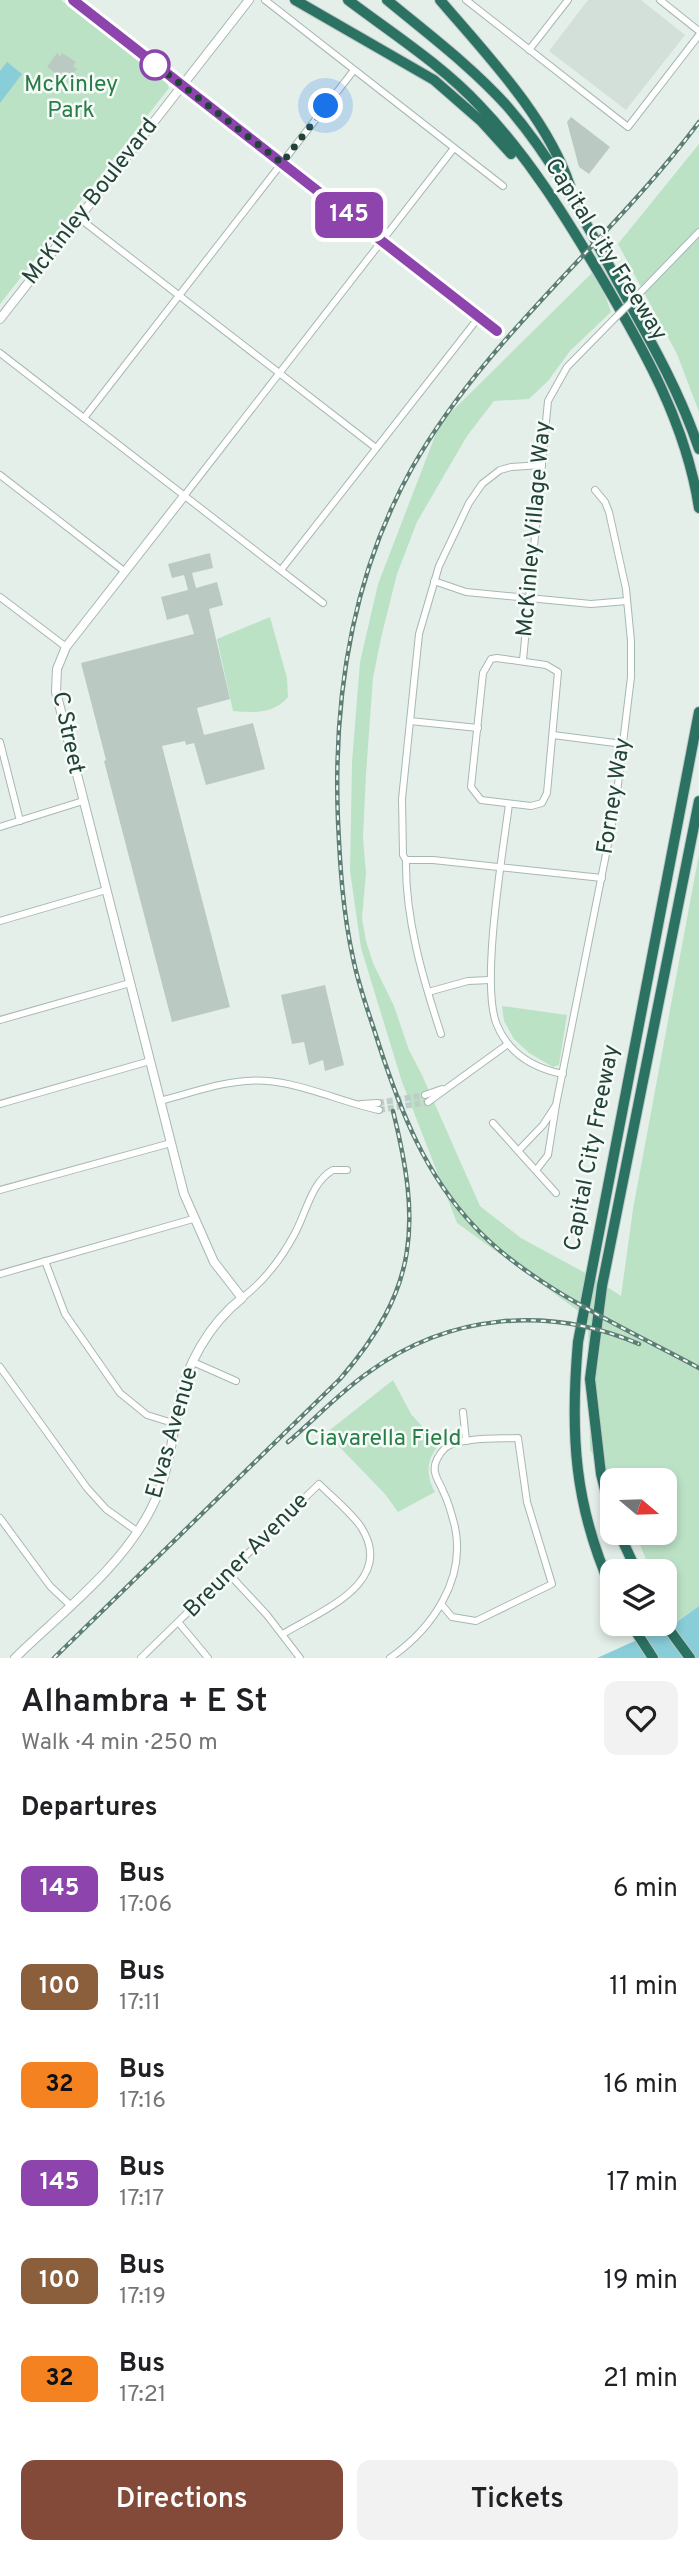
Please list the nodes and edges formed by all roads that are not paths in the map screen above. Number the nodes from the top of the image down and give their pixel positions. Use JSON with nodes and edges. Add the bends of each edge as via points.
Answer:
{"nodes":[{"id":1,"x":73,"y":0,"type":"edge"},
{"id":2,"x":90,"y":0,"type":"edge"},
{"id":3,"x":249,"y":0,"type":"edge"},
{"id":4,"x":265,"y":0,"type":"edge"},
{"id":5,"x":295,"y":0,"type":"edge"},
{"id":6,"x":348,"y":0,"type":"edge"},
{"id":7,"x":387,"y":0,"type":"edge"},
{"id":8,"x":440,"y":0,"type":"edge"},
{"id":9,"x":466,"y":0,"type":"edge"},
{"id":10,"x":568,"y":0,"type":"edge"},
{"id":11,"x":660,"y":0,"type":"edge"},
{"id":12,"x":84,"y":8,"type":"junction"},
{"id":13,"x":699,"y":33,"type":"edge"},
{"id":14,"x":529,"y":50,"type":"junction"},
{"id":15,"x":354,"y":70,"type":"junction"},
{"id":16,"x":182,"y":85,"type":"junction"},
{"id":17,"x":454,"y":148,"type":"junction"},
{"id":18,"x":282,"y":163,"type":"junction"},
{"id":19,"x":503,"y":186,"type":"dead end"},
{"id":20,"x":577,"y":205,"type":"junction"},
{"id":21,"x":79,"y":218,"type":"junction"},
{"id":22,"x":699,"y":232,"type":"edge"},
{"id":23,"x":382,"y":241,"type":"junction"},
{"id":24,"x":580,"y":242,"type":"junction"},
{"id":25,"x":179,"y":295,"type":"junction"},
{"id":26,"x":479,"y":317,"type":"junction"},
{"id":27,"x":0,"y":319,"type":"edge"},
{"id":28,"x":497,"y":331,"type":"dead end"},
{"id":29,"x":0,"y":353,"type":"edge"},
{"id":30,"x":279,"y":373,"type":"junction"},
{"id":31,"x":84,"y":418,"type":"junction"},
{"id":32,"x":376,"y":448,"type":"junction"},
{"id":33,"x":699,"y":449,"type":"edge"},
{"id":34,"x":542,"y":465,"type":"junction"},
{"id":35,"x":0,"y":475,"type":"edge"},
{"id":36,"x":595,"y":490,"type":"dead end"},
{"id":37,"x":184,"y":496,"type":"junction"},
{"id":38,"x":699,"y":508,"type":"edge"},
{"id":39,"x":281,"y":570,"type":"junction"},
{"id":40,"x":124,"y":571,"type":"junction"},
{"id":41,"x":434,"y":581,"type":"junction"},
{"id":42,"x":0,"y":597,"type":"edge"},
{"id":43,"x":529,"y":597,"type":"junction"},
{"id":44,"x":627,"y":601,"type":"junction"},
{"id":45,"x":323,"y":603,"type":"dead end"},
{"id":46,"x":66,"y":647,"type":"junction"},
{"id":47,"x":523,"y":660,"type":"junction"},
{"id":48,"x":699,"y":712,"type":"edge"},
{"id":49,"x":410,"y":721,"type":"junction"},
{"id":50,"x":478,"y":728,"type":"junction"},
{"id":51,"x":553,"y":736,"type":"junction"},
{"id":52,"x":0,"y":742,"type":"edge"},
{"id":53,"x":624,"y":744,"type":"junction"},
{"id":54,"x":699,"y":801,"type":"edge"},
{"id":55,"x":83,"y":802,"type":"junction"},
{"id":56,"x":509,"y":804,"type":"junction"},
{"id":57,"x":20,"y":821,"type":"junction"},
{"id":58,"x":0,"y":827,"type":"edge"},
{"id":59,"x":406,"y":860,"type":"junction"},
{"id":60,"x":501,"y":866,"type":"junction"},
{"id":61,"x":602,"y":878,"type":"junction"},
{"id":62,"x":106,"y":890,"type":"junction"},
{"id":63,"x":0,"y":921,"type":"edge"},
{"id":64,"x":490,"y":980,"type":"junction"},
{"id":65,"x":130,"y":983,"type":"junction"},
{"id":66,"x":428,"y":992,"type":"junction"},
{"id":67,"x":0,"y":1020,"type":"edge"},
{"id":68,"x":441,"y":1034,"type":"dead end"},
{"id":69,"x":508,"y":1044,"type":"junction"},
{"id":70,"x":150,"y":1061,"type":"junction"},
{"id":71,"x":563,"y":1074,"type":"junction"},
{"id":72,"x":426,"y":1098,"type":"tunnel mouth"},
{"id":73,"x":160,"y":1101,"type":"junction"},
{"id":74,"x":0,"y":1104,"type":"edge"},
{"id":75,"x":556,"y":1105,"type":"junction"},
{"id":76,"x":379,"y":1106,"type":"tunnel mouth"},
{"id":77,"x":493,"y":1123,"type":"dead end"},
{"id":78,"x":171,"y":1143,"type":"junction"},
{"id":79,"x":519,"y":1150,"type":"junction"},
{"id":80,"x":537,"y":1169,"type":"junction"},
{"id":81,"x":347,"y":1170,"type":"dead end"},
{"id":82,"x":0,"y":1190,"type":"edge"},
{"id":83,"x":556,"y":1193,"type":"dead end"},
{"id":84,"x":193,"y":1219,"type":"junction"},
{"id":85,"x":46,"y":1261,"type":"junction"},
{"id":86,"x":0,"y":1273,"type":"edge"},
{"id":87,"x":242,"y":1298,"type":"junction"},
{"id":88,"x":193,"y":1362,"type":"junction"},
{"id":89,"x":0,"y":1367,"type":"edge"},
{"id":90,"x":236,"y":1381,"type":"dead end"},
{"id":91,"x":463,"y":1412,"type":"dead end"},
{"id":92,"x":176,"y":1424,"type":"junction"},
{"id":93,"x":466,"y":1441,"type":"junction"},
{"id":94,"x":601,"y":1468,"type":"edge"},
{"id":95,"x":0,"y":1518,"type":"edge"},
{"id":96,"x":138,"y":1532,"type":"junction"},
{"id":97,"x":600,"y":1559,"type":"edge"},
{"id":98,"x":228,"y":1573,"type":"junction"},
{"id":99,"x":441,"y":1604,"type":"junction"},
{"id":100,"x":69,"y":1605,"type":"junction"},
{"id":101,"x":178,"y":1623,"type":"junction"},
{"id":102,"x":283,"y":1634,"type":"junction"},
{"id":103,"x":639,"y":1636,"type":"edge"},
{"id":104,"x":673,"y":1636,"type":"edge"},
{"id":105,"x":15,"y":1658,"type":"edge"},
{"id":106,"x":141,"y":1658,"type":"edge"},
{"id":107,"x":208,"y":1658,"type":"edge"},
{"id":108,"x":300,"y":1658,"type":"edge"},
{"id":109,"x":390,"y":1658,"type":"edge"},
{"id":110,"x":653,"y":1658,"type":"edge"},
{"id":111,"x":690,"y":1658,"type":"edge"}],
"edges":[{"from":1,"to":12,"type":"street"},
{"from":2,"to":12,"type":"street"},
{"from":3,"to":16,"type":"street","name":"McKinley Boulevard"},
{"from":4,"to":15,"type":"street"},
{"from":5,"to":24,"type":"highway","via":[[410,64],[453,95],[520,163]]},
{"from":6,"to":24,"type":"highway","name":"Capital City Freeway","via":[[435,65],[481,107],[552,196]]},
{"from":7,"to":20,"type":"highway","name":"Capital City Freeway","via":[[499,98],[525,127]]},
{"from":8,"to":20,"type":"highway","via":[[496,65],[542,130]]},
{"from":9,"to":14,"type":"street"},
{"from":10,"to":14,"type":"street"},
{"from":11,"to":13,"type":"street"},
{"from":12,"to":16,"type":"street"},
{"from":13,"to":14,"type":"street","via":[[628,127]]},
{"from":15,"to":17,"type":"street"},
{"from":15,"to":18,"type":"street"},
{"from":16,"to":18,"type":"street"},
{"from":16,"to":21,"type":"street","name":"McKinley Boulevard"},
{"from":17,"to":19,"type":"street"},
{"from":17,"to":23,"type":"street","name":"C Street"},
{"from":18,"to":23,"type":"street"},
{"from":18,"to":25,"type":"street"},
{"from":20,"to":33,"type":"highway","name":"Capital City Freeway","via":[[664,362]]},
{"from":21,"to":25,"type":"street"},
{"from":21,"to":27,"type":"street","name":"McKinley Boulevard"},
{"from":22,"to":34,"type":"street","name":"McKinley Village Way","bridge":true,"via":[[567,367],[546,412]]},
{"from":23,"to":26,"type":"street"},
{"from":23,"to":30,"type":"street","name":"C Street"},
{"from":24,"to":38,"type":"highway","name":"Capital City Freeway","via":[[664,394],[684,446]]},
{"from":25,"to":30,"type":"street"},
{"from":25,"to":31,"type":"street"},
{"from":26,"to":28,"type":"street"},
{"from":26,"to":32,"type":"street"},
{"from":29,"to":31,"type":"street"},
{"from":30,"to":32,"type":"street"},
{"from":30,"to":37,"type":"street","name":"C Street"},
{"from":31,"to":37,"type":"street"},
{"from":32,"to":39,"type":"street"},
{"from":34,"to":41,"type":"street","via":[[500,470],[482,484]]},
{"from":34,"to":43,"type":"street","name":"McKinley Village Way"},
{"from":35,"to":40,"type":"street"},
{"from":36,"to":44,"type":"street","name":"Forney Way","via":[[609,512]]},
{"from":37,"to":39,"type":"street"},
{"from":37,"to":40,"type":"street","name":"C Street"},
{"from":39,"to":45,"type":"street"},
{"from":40,"to":46,"type":"street","name":"C Street"},
{"from":41,"to":43,"type":"street","via":[[466,592]]},
{"from":41,"to":49,"type":"street","via":[[419,634]]},
{"from":42,"to":46,"type":"street"},
{"from":43,"to":44,"type":"street","via":[[591,604]]},
{"from":43,"to":47,"type":"street","name":"McKinley Village Way"},
{"from":44,"to":53,"type":"street","name":"Forney Way","via":[[631,677]]},
{"from":46,"to":55,"type":"street","name":"C Street","via":[[57,669],[56,692]]},
{"from":47,"to":50,"type":"street","via":[[497,658],[485,666]]},
{"from":47,"to":51,"type":"street","name":"McKinley Village Way","via":[[558,672]]},
{"from":48,"to":97,"type":"highway","name":"Capital City Freeway","via":[[578,1342],[573,1424],[577,1476],[587,1526]]},
{"from":49,"to":50,"type":"street"},
{"from":49,"to":59,"type":"street","via":[[402,799]]},
{"from":50,"to":56,"type":"street","via":[[471,788],[481,800]]},
{"from":51,"to":53,"type":"street"},
{"from":51,"to":56,"type":"street","name":"McKinley Village Way","via":[[542,803]]},
{"from":52,"to":57,"type":"street"},
{"from":53,"to":61,"type":"street","name":"Forney Way"},
{"from":54,"to":94,"type":"highway","name":"Capital City Freeway","via":[[602,1286],[590,1379]]},
{"from":55,"to":57,"type":"street"},
{"from":55,"to":62,"type":"street","name":"C Street"},
{"from":56,"to":60,"type":"street"},
{"from":57,"to":58,"type":"street"},
{"from":59,"to":60,"type":"street"},
{"from":59,"to":66,"type":"street","via":[[406,888]]},
{"from":60,"to":61,"type":"street"},
{"from":60,"to":64,"type":"street"},
{"from":61,"to":71,"type":"street","name":"Forney Way"},
{"from":62,"to":63,"type":"street"},
{"from":62,"to":65,"type":"street","name":"C Street"},
{"from":64,"to":66,"type":"street"},
{"from":64,"to":69,"type":"street","via":[[496,1023]]},
{"from":65,"to":67,"type":"street"},
{"from":65,"to":70,"type":"street","name":"C Street"},
{"from":66,"to":68,"type":"street"},
{"from":69,"to":71,"type":"street","via":[[535,1066]]},
{"from":69,"to":72,"type":"street","via":[[451,1086]]},
{"from":70,"to":73,"type":"street","name":"C Street"},
{"from":70,"to":74,"type":"street"},
{"from":71,"to":75,"type":"street","name":"Forney Way"},
{"from":73,"to":76,"type":"street","via":[[247,1081],[301,1087]]},
{"from":73,"to":78,"type":"street","name":"C Street"},
{"from":75,"to":79,"type":"street","name":"Forney Way"},
{"from":75,"to":80,"type":"street","name":"Forney Way","via":[[548,1155]]},
{"from":77,"to":79,"type":"street"},
{"from":78,"to":82,"type":"street"},
{"from":78,"to":84,"type":"street","name":"C Street"},
{"from":79,"to":80,"type":"street"},
{"from":80,"to":83,"type":"street"},
{"from":81,"to":87,"type":"street","via":[[333,1170],[318,1183],[285,1250]]},
{"from":84,"to":85,"type":"street"},
{"from":84,"to":87,"type":"street","name":"C Street","via":[[214,1262]]},
{"from":85,"to":86,"type":"street"},
{"from":85,"to":92,"type":"street","via":[[65,1314],[120,1393],[147,1415]]},
{"from":87,"to":88,"type":"street","name":"Elvas Avenue","via":[[213,1328]]},
{"from":88,"to":90,"type":"street"},
{"from":88,"to":92,"type":"street","name":"Elvas Avenue"},
{"from":89,"to":96,"type":"street","via":[[86,1488]]},
{"from":91,"to":93,"type":"street"},
{"from":92,"to":96,"type":"street","name":"Elvas Avenue","via":[[163,1482]]},
{"from":93,"to":99,"type":"street","via":[[443,1450],[435,1464],[457,1553],[453,1580]]},
{"from":93,"to":99,"type":"street","via":[[518,1438],[527,1502],[552,1584],[476,1621],[452,1617]]},
{"from":95,"to":100,"type":"street"},
{"from":96,"to":100,"type":"street","name":"Elvas Avenue","via":[[118,1559]]},
{"from":98,"to":101,"type":"street","name":"Breuner Avenue"},
{"from":98,"to":102,"type":"street"},
{"from":98,"to":102,"type":"street","name":"Breuner Avenue","via":[[319,1484],[353,1518],[370,1551],[362,1582]]},
{"from":99,"to":109,"type":"street","via":[[417,1635]]},
{"from":100,"to":105,"type":"street","name":"Elvas Avenue"},
{"from":101,"to":106,"type":"street","name":"Breuner Avenue"},
{"from":101,"to":107,"type":"street"},
{"from":102,"to":108,"type":"street"},
{"from":103,"to":110,"type":"highway"},
{"from":104,"to":111,"type":"highway"}]}
